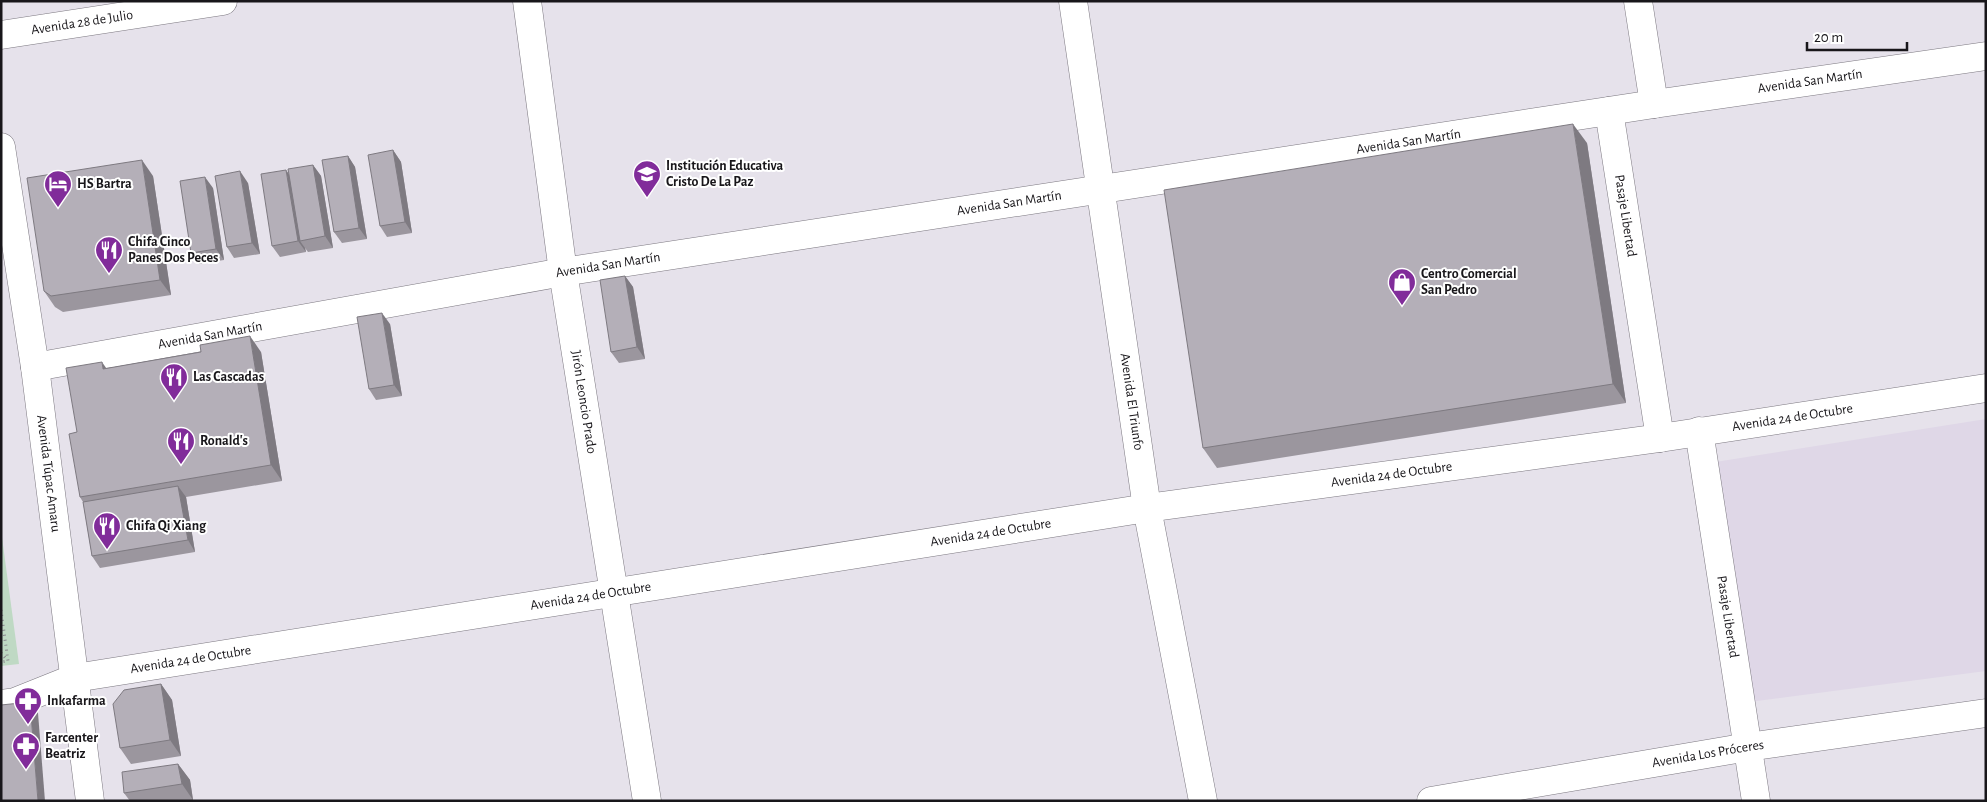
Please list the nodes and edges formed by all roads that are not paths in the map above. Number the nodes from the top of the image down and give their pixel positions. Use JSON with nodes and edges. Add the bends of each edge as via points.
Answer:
{"nodes":[{"id":1,"x":223,"y":1,"type":"edge"},
{"id":2,"x":527,"y":1,"type":"edge"},
{"id":3,"x":1073,"y":1,"type":"edge"},
{"id":4,"x":1638,"y":1,"type":"edge"},
{"id":5,"x":1,"y":35,"type":"edge"},
{"id":6,"x":1986,"y":56,"type":"edge"},
{"id":7,"x":1654,"y":104,"type":"junction"},
{"id":8,"x":1609,"y":111,"type":"junction"},
{"id":9,"x":1,"y":147,"type":"edge"},
{"id":10,"x":1102,"y":190,"type":"junction"},
{"id":11,"x":564,"y":272,"type":"junction"},
{"id":12,"x":35,"y":367,"type":"junction"},
{"id":13,"x":1986,"y":388,"type":"edge"},
{"id":14,"x":1698,"y":431,"type":"junction"},
{"id":15,"x":1660,"y":438,"type":"junction"},
{"id":16,"x":1147,"y":508,"type":"junction"},
{"id":17,"x":614,"y":593,"type":"junction"},
{"id":18,"x":75,"y":678,"type":"junction"},
{"id":19,"x":1,"y":704,"type":"edge"},
{"id":20,"x":1986,"y":713,"type":"edge"},
{"id":21,"x":1748,"y":747,"type":"junction"},
{"id":22,"x":90,"y":801,"type":"edge"},
{"id":23,"x":647,"y":801,"type":"edge"},
{"id":24,"x":1203,"y":801,"type":"edge"},
{"id":25,"x":1431,"y":801,"type":"edge"},
{"id":26,"x":1756,"y":801,"type":"edge"}],
"edges":[{"from":1,"to":5,"type":"street","name":"Avenida 28 de Julio"},
{"from":2,"to":11,"type":"street","name":"Jirón Leoncio Prado"},
{"from":3,"to":10,"type":"street","name":"Avenida El Triunfo"},
{"from":4,"to":7,"type":"street"},
{"from":6,"to":7,"type":"street","name":"Avenida San Martín"},
{"from":7,"to":8,"type":"street","name":"Avenida San Martín"},
{"from":8,"to":10,"type":"street","name":"Avenida San Martín"},
{"from":8,"to":15,"type":"street","name":"Pasaje Libertad"},
{"from":9,"to":12,"type":"street","name":"Avenida Túpac Amaru"},
{"from":10,"to":11,"type":"street","name":"Avenida San Martín"},
{"from":10,"to":16,"type":"street","name":"Avenida El Triunfo"},
{"from":11,"to":12,"type":"street","name":"Avenida San Martín"},
{"from":11,"to":17,"type":"street","name":"Jirón Leoncio Prado"},
{"from":12,"to":18,"type":"street","name":"Avenida Túpac Amaru"},
{"from":13,"to":14,"type":"street","name":"Avenida 24 de Octubre"},
{"from":14,"to":15,"type":"street","name":"Avenida 24 de Octubre"},
{"from":14,"to":21,"type":"street","name":"Pasaje Libertad"},
{"from":15,"to":16,"type":"street","name":"Avenida 24 de Octubre"},
{"from":16,"to":17,"type":"street","name":"Avenida 24 de Octubre"},
{"from":16,"to":24,"type":"street","name":"Avenida El Triunfo"},
{"from":17,"to":18,"type":"street","name":"Avenida 24 de Octubre"},
{"from":17,"to":23,"type":"street","name":"Jirón Leoncio Prado"},
{"from":18,"to":19,"type":"street","name":"Avenida 24 de Octubre"},
{"from":18,"to":22,"type":"street","name":"Avenida Túpac Amaru"},
{"from":20,"to":21,"type":"street","name":"Avenida Los Próceres"},
{"from":21,"to":25,"type":"street","name":"Avenida Los Próceres"},
{"from":21,"to":26,"type":"street","name":"Pasaje Libertad"}]}
